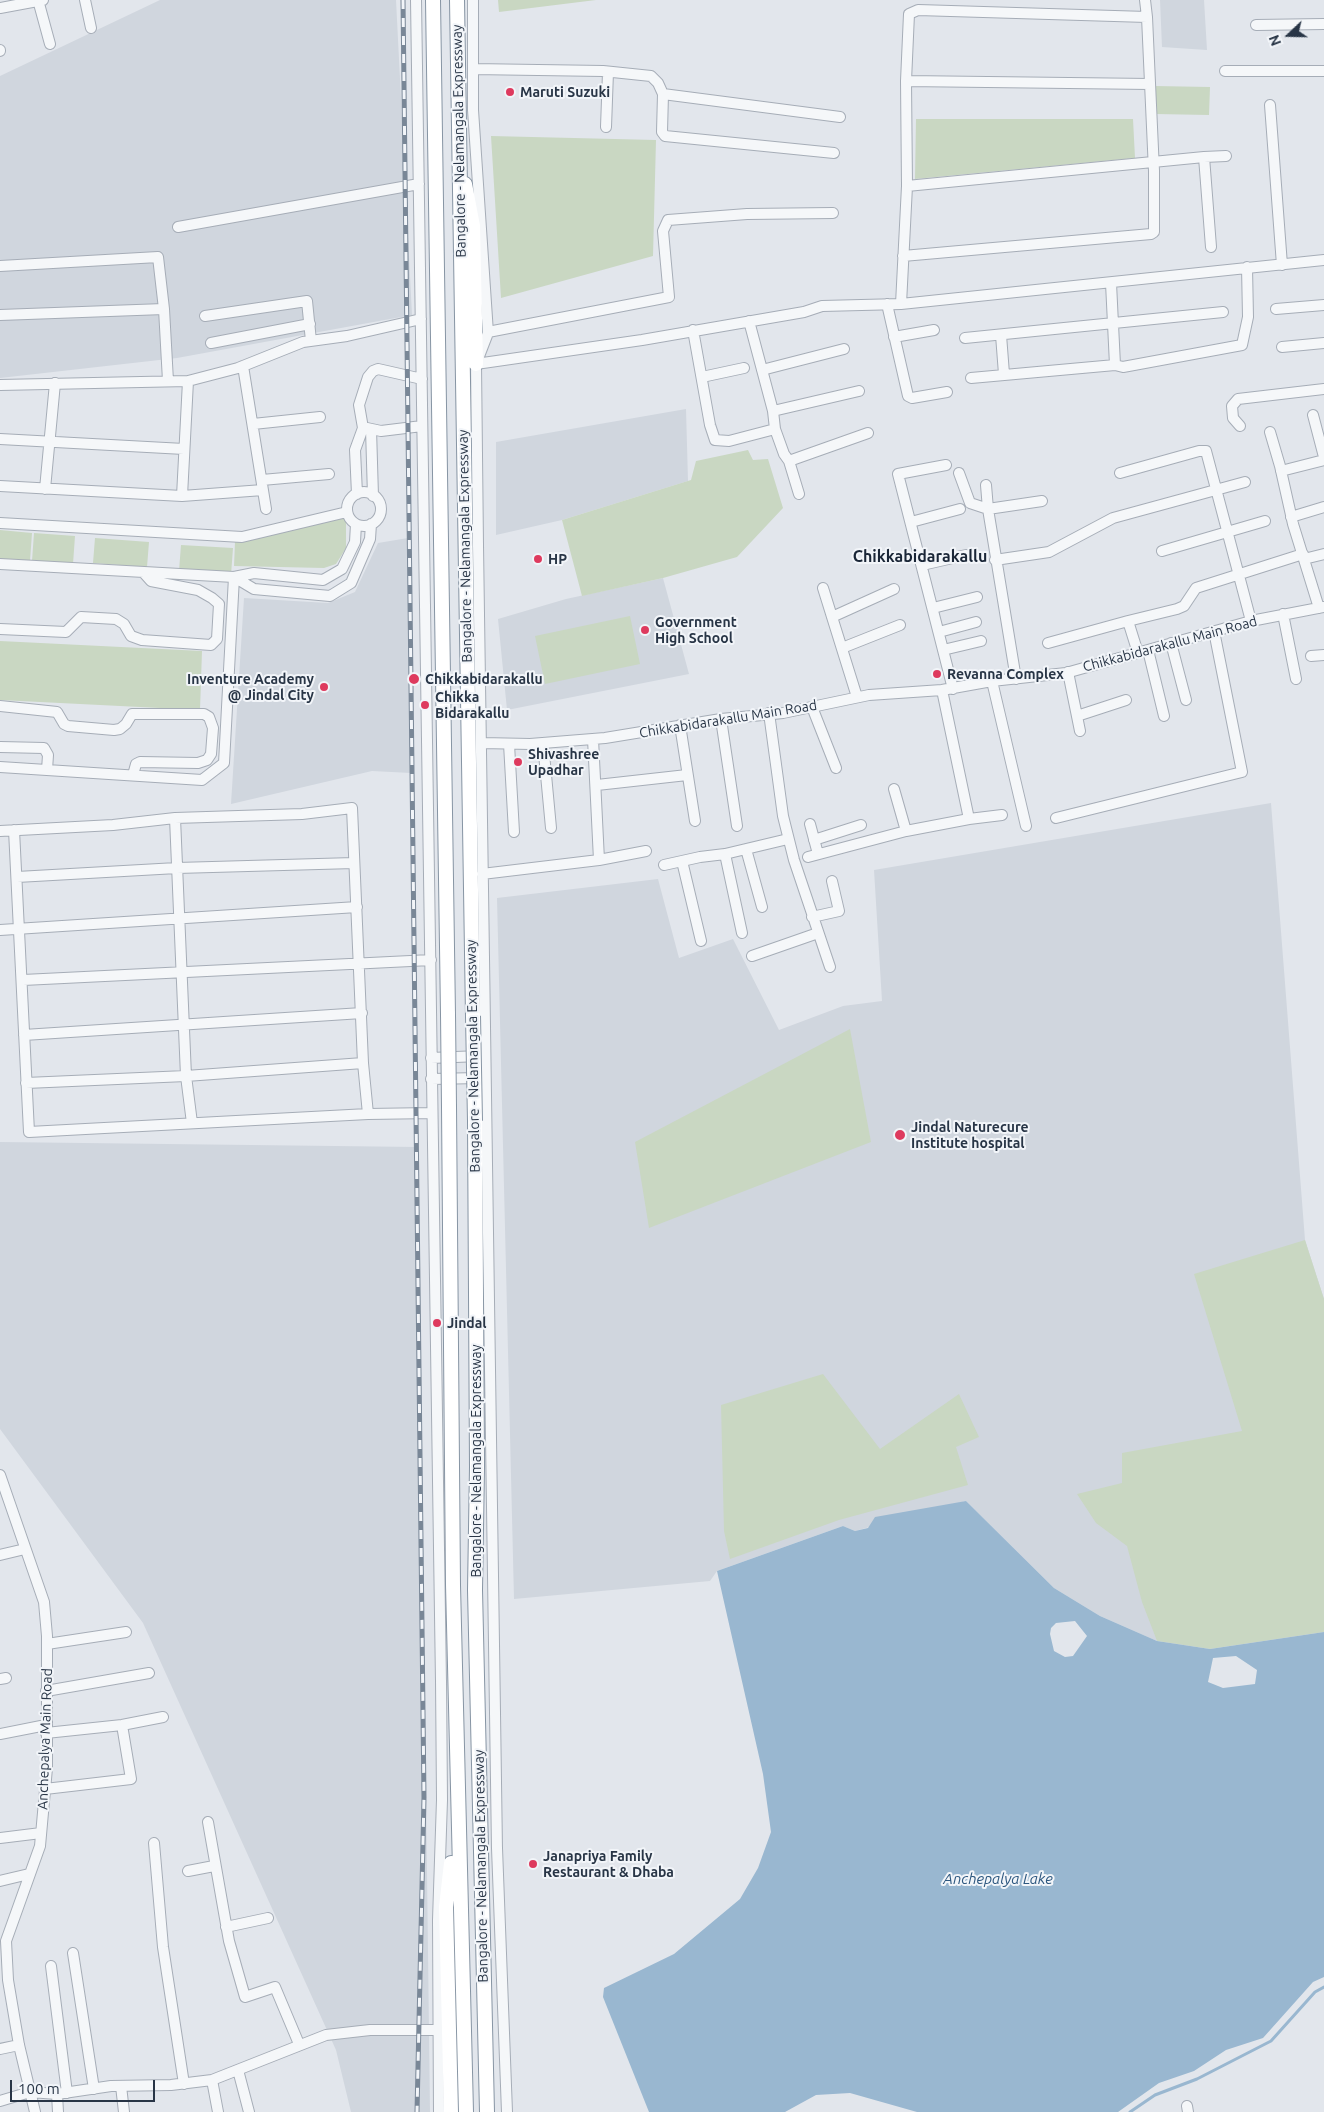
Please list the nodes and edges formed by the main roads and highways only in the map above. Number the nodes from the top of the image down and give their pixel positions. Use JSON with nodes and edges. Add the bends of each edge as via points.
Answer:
{"nodes":[{"id":1,"x":434,"y":0,"type":"edge"},
{"id":2,"x":457,"y":0,"type":"edge"},
{"id":3,"x":459,"y":161,"type":"junction"},
{"id":4,"x":476,"y":364,"type":"road end"},
{"id":5,"x":457,"y":1806,"type":"junction"},
{"id":6,"x":451,"y":2112,"type":"edge"},
{"id":7,"x":466,"y":2112,"type":"edge"},
{"id":8,"x":487,"y":2112,"type":"edge"}],
"edges":[{"from":1,"to":5,"type":"highway","name":"Bangalore - Nelamangala Expressway","bridge":true},
{"from":2,"to":3,"type":"highway","name":"Bangalore - Nelamangala Expressway"},
{"from":3,"to":4,"type":"highway","via":[[473,226]]},
{"from":3,"to":8,"type":"highway","name":"Bangalore - Nelamangala Expressway","bridge":true,"via":[[475,1121],[475,1590]]},
{"from":5,"to":6,"type":"highway","via":[[446,1907]]},
{"from":5,"to":7,"type":"highway","name":"Bangalore - Nelamangala Expressway"}]}
